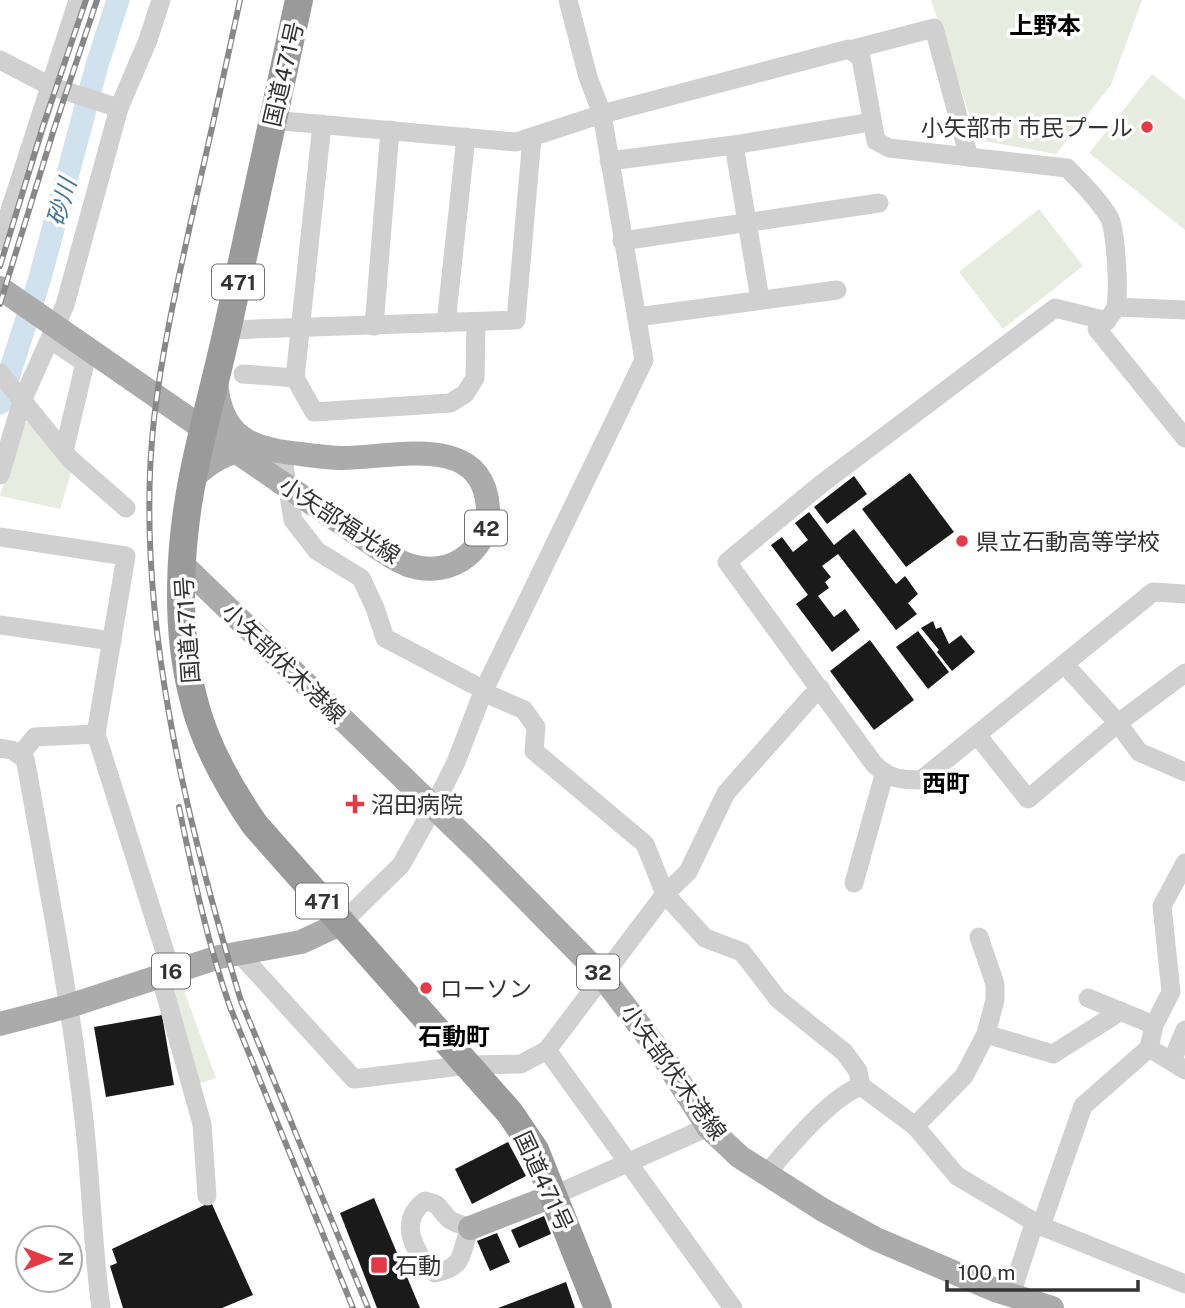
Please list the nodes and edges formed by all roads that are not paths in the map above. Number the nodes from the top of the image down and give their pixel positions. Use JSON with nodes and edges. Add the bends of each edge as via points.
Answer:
{"nodes":[{"id":1,"x":78,"y":0,"type":"edge"},
{"id":2,"x":161,"y":0,"type":"edge"},
{"id":3,"x":299,"y":0,"type":"edge"},
{"id":4,"x":568,"y":0,"type":"edge"},
{"id":5,"x":850,"y":50,"type":"junction"},
{"id":6,"x":0,"y":60,"type":"edge"},
{"id":7,"x":50,"y":86,"type":"junction"},
{"id":8,"x":110,"y":106,"type":"junction"},
{"id":9,"x":602,"y":114,"type":"junction"},
{"id":10,"x":272,"y":120,"type":"junction"},
{"id":11,"x":871,"y":122,"type":"junction"},
{"id":12,"x":323,"y":124,"type":"junction"},
{"id":13,"x":390,"y":131,"type":"junction"},
{"id":14,"x":466,"y":137,"type":"junction"},
{"id":15,"x":531,"y":138,"type":"junction"},
{"id":16,"x":734,"y":145,"type":"junction"},
{"id":17,"x":969,"y":157,"type":"junction"},
{"id":18,"x":609,"y":161,"type":"junction"},
{"id":19,"x":879,"y":203,"type":"dead end"},
{"id":20,"x":747,"y":222,"type":"junction"},
{"id":21,"x":622,"y":241,"type":"junction"},
{"id":22,"x":0,"y":242,"type":"edge"},
{"id":23,"x":0,"y":288,"type":"edge"},
{"id":24,"x":837,"y":290,"type":"dead end"},
{"id":25,"x":760,"y":299,"type":"junction"},
{"id":26,"x":1185,"y":310,"type":"edge"},
{"id":27,"x":1112,"y":314,"type":"junction"},
{"id":28,"x":637,"y":317,"type":"junction"},
{"id":29,"x":476,"y":322,"type":"junction"},
{"id":30,"x":446,"y":323,"type":"junction"},
{"id":31,"x":374,"y":326,"type":"junction"},
{"id":32,"x":299,"y":329,"type":"junction"},
{"id":33,"x":228,"y":330,"type":"junction"},
{"id":34,"x":51,"y":340,"type":"junction"},
{"id":35,"x":0,"y":373,"type":"edge"},
{"id":36,"x":229,"y":375,"type":"junction"},
{"id":37,"x":295,"y":378,"type":"junction"},
{"id":38,"x":22,"y":401,"type":"junction"},
{"id":39,"x":1185,"y":439,"type":"edge"},
{"id":40,"x":270,"y":450,"type":"junction"},
{"id":41,"x":64,"y":451,"type":"junction"},
{"id":42,"x":0,"y":475,"type":"edge"},
{"id":43,"x":193,"y":478,"type":"junction"},
{"id":44,"x":126,"y":508,"type":"dead end"},
{"id":45,"x":0,"y":537,"type":"edge"},
{"id":46,"x":183,"y":565,"type":"junction"},
{"id":47,"x":1185,"y":594,"type":"edge"},
{"id":48,"x":0,"y":625,"type":"edge"},
{"id":49,"x":112,"y":641,"type":"junction"},
{"id":50,"x":1065,"y":665,"type":"junction"},
{"id":51,"x":1185,"y":673,"type":"edge"},
{"id":52,"x":821,"y":689,"type":"junction"},
{"id":53,"x":483,"y":691,"type":"junction"},
{"id":54,"x":1118,"y":723,"type":"junction"},
{"id":55,"x":96,"y":734,"type":"junction"},
{"id":56,"x":978,"y":735,"type":"junction"},
{"id":57,"x":0,"y":748,"type":"edge"},
{"id":58,"x":20,"y":755,"type":"junction"},
{"id":59,"x":1185,"y":772,"type":"edge"},
{"id":60,"x":884,"y":775,"type":"junction"},
{"id":61,"x":433,"y":808,"type":"junction"},
{"id":62,"x":1185,"y":863,"type":"edge"},
{"id":63,"x":854,"y":883,"type":"dead end"},
{"id":64,"x":665,"y":894,"type":"junction"},
{"id":65,"x":342,"y":923,"type":"junction"},
{"id":66,"x":979,"y":937,"type":"dead end"},
{"id":67,"x":239,"y":953,"type":"junction"},
{"id":68,"x":166,"y":973,"type":"junction"},
{"id":69,"x":602,"y":976,"type":"junction"},
{"id":70,"x":1088,"y":998,"type":"dead end"},
{"id":71,"x":69,"y":1006,"type":"junction"},
{"id":72,"x":1121,"y":1011,"type":"junction"},
{"id":73,"x":0,"y":1024,"type":"edge"},
{"id":74,"x":1154,"y":1025,"type":"junction"},
{"id":75,"x":1185,"y":1030,"type":"edge"},
{"id":76,"x":985,"y":1034,"type":"junction"},
{"id":77,"x":1149,"y":1048,"type":"junction"},
{"id":78,"x":547,"y":1050,"type":"junction"},
{"id":79,"x":469,"y":1065,"type":"junction"},
{"id":80,"x":1178,"y":1065,"type":"edge"},
{"id":81,"x":860,"y":1086,"type":"junction"},
{"id":82,"x":915,"y":1126,"type":"junction"},
{"id":83,"x":708,"y":1127,"type":"junction"},
{"id":84,"x":628,"y":1163,"type":"junction"},
{"id":85,"x":766,"y":1174,"type":"junction"},
{"id":86,"x":555,"y":1195,"type":"junction"},
{"id":87,"x":207,"y":1196,"type":"dead end"},
{"id":88,"x":1041,"y":1226,"type":"junction"},
{"id":89,"x":470,"y":1228,"type":"dead end"},
{"id":90,"x":1185,"y":1284,"type":"edge"},
{"id":91,"x":999,"y":1298,"type":"edge"},
{"id":92,"x":101,"y":1308,"type":"edge"},
{"id":93,"x":598,"y":1308,"type":"edge"},
{"id":94,"x":733,"y":1308,"type":"edge"},
{"id":95,"x":1052,"y":1308,"type":"edge"}],
"edges":[{"from":1,"to":7,"type":"street"},
{"from":2,"to":8,"type":"street","via":[[148,40]]},
{"from":3,"to":10,"type":"highway","name":"国道471号","number":"471"},
{"from":4,"to":9,"type":"street"},
{"from":5,"to":9,"type":"street"},
{"from":5,"to":11,"type":"street","via":[[860,58]]},
{"from":5,"to":17,"type":"street","via":[[934,28]]},
{"from":6,"to":7,"type":"street"},
{"from":7,"to":8,"type":"street"},
{"from":7,"to":22,"type":"street"},
{"from":8,"to":34,"type":"street","via":[[65,305]]},
{"from":9,"to":15,"type":"street"},
{"from":9,"to":18,"type":"street"},
{"from":10,"to":12,"type":"street"},
{"from":10,"to":33,"type":"highway","name":"国道471号","number":"471"},
{"from":11,"to":16,"type":"street"},
{"from":11,"to":17,"type":"street","via":[[876,141],[889,148]]},
{"from":12,"to":13,"type":"street"},
{"from":12,"to":32,"type":"street"},
{"from":13,"to":14,"type":"street"},
{"from":13,"to":31,"type":"street"},
{"from":14,"to":15,"type":"street","via":[[516,142]]},
{"from":14,"to":30,"type":"street"},
{"from":15,"to":29,"type":"street","via":[[516,320]]},
{"from":16,"to":18,"type":"street"},
{"from":16,"to":20,"type":"street"},
{"from":17,"to":27,"type":"street","via":[[1067,168],[1085,186],[1111,219],[1115,237]]},
{"from":18,"to":21,"type":"street"},
{"from":19,"to":20,"type":"street"},
{"from":20,"to":21,"type":"street"},
{"from":20,"to":25,"type":"street"},
{"from":21,"to":28,"type":"street"},
{"from":23,"to":40,"type":"main road","name":"小矢部福光線","number":"42","via":[[399,561],[423,568],[449,566],[462,560],[482,539],[487,525],[486,496],[478,477],[462,462],[418,453],[328,457]]},
{"from":24,"to":25,"type":"street"},
{"from":25,"to":28,"type":"street"},
{"from":26,"to":27,"type":"street"},
{"from":27,"to":39,"type":"street","via":[[1097,329]]},
{"from":27,"to":52,"type":"street","via":[[1055,308],[820,485],[727,562]]},
{"from":28,"to":53,"type":"street","via":[[644,360]]},
{"from":29,"to":30,"type":"street"},
{"from":29,"to":37,"type":"street","via":[[475,378],[465,394],[450,403],[314,412]]},
{"from":30,"to":31,"type":"street"},
{"from":31,"to":32,"type":"street"},
{"from":32,"to":33,"type":"street"},
{"from":32,"to":37,"type":"street"},
{"from":33,"to":36,"type":"highway","name":"国道471号","number":"471"},
{"from":34,"to":38,"type":"street"},
{"from":34,"to":41,"type":"street","via":[[85,363]]},
{"from":35,"to":38,"type":"street"},
{"from":36,"to":37,"type":"street"},
{"from":36,"to":40,"type":"main road","via":[[217,394],[227,421],[235,432]]},
{"from":36,"to":43,"type":"highway","name":"国道471号","number":"471"},
{"from":38,"to":41,"type":"street"},
{"from":38,"to":42,"type":"street"},
{"from":40,"to":43,"type":"main road","name":"小矢部福光線","number":"42","via":[[228,455]]},
{"from":40,"to":53,"type":"street","via":[[293,520],[317,551],[361,578],[385,638]]},
{"from":41,"to":44,"type":"street"},
{"from":43,"to":46,"type":"highway","name":"国道471号","number":"471"},
{"from":45,"to":49,"type":"street","via":[[126,556]]},
{"from":46,"to":61,"type":"main road","name":"小矢部伏木港線","number":"32"},
{"from":46,"to":65,"type":"highway","name":"国道471号","number":"471","via":[[187,669],[218,765],[255,825]]},
{"from":47,"to":50,"type":"street","via":[[1153,592]]},
{"from":48,"to":49,"type":"street"},
{"from":49,"to":55,"type":"street"},
{"from":50,"to":54,"type":"street"},
{"from":50,"to":56,"type":"street"},
{"from":51,"to":54,"type":"street"},
{"from":52,"to":60,"type":"street"},
{"from":52,"to":64,"type":"street","via":[[726,793],[688,872]]},
{"from":53,"to":61,"type":"street","via":[[457,762]]},
{"from":53,"to":64,"type":"street","via":[[524,710],[536,727],[534,751],[645,844]]},
{"from":54,"to":56,"type":"street","via":[[1028,799]]},
{"from":54,"to":59,"type":"street","via":[[1139,751]]},
{"from":55,"to":58,"type":"street","via":[[35,737]]},
{"from":55,"to":68,"type":"street"},
{"from":56,"to":60,"type":"street","via":[[921,780]]},
{"from":57,"to":58,"type":"street"},
{"from":58,"to":71,"type":"street","via":[[28,774]]},
{"from":60,"to":63,"type":"street"},
{"from":61,"to":65,"type":"street","via":[[401,865]]},
{"from":61,"to":69,"type":"main road","name":"小矢部伏木港線","number":"32"},
{"from":62,"to":74,"type":"street","via":[[1162,905],[1171,992]]},
{"from":64,"to":69,"type":"street"},
{"from":64,"to":81,"type":"street","via":[[705,938],[742,951],[778,999],[844,1052],[858,1071]]},
{"from":65,"to":67,"type":"main road","number":"16","via":[[301,942]]},
{"from":65,"to":79,"type":"highway","name":"国道471号","number":"471"},
{"from":66,"to":76,"type":"street","via":[[995,984]]},
{"from":67,"to":68,"type":"main road","number":"16"},
{"from":67,"to":79,"type":"street","via":[[354,1079]]},
{"from":68,"to":71,"type":"main road","number":"16"},
{"from":68,"to":87,"type":"street","via":[[202,1124]]},
{"from":69,"to":78,"type":"street"},
{"from":69,"to":83,"type":"main road","name":"小矢部伏木港線","number":"32","via":[[662,1055]]},
{"from":70,"to":72,"type":"street"},
{"from":71,"to":73,"type":"main road","number":"16"},
{"from":71,"to":92,"type":"street"},
{"from":72,"to":74,"type":"street"},
{"from":72,"to":76,"type":"street","via":[[1053,1054]]},
{"from":74,"to":77,"type":"street"},
{"from":75,"to":80,"type":"street"},
{"from":76,"to":82,"type":"street","via":[[964,1076]]},
{"from":77,"to":80,"type":"street"},
{"from":77,"to":88,"type":"street","via":[[1083,1106]]},
{"from":78,"to":79,"type":"street","via":[[521,1064]]},
{"from":78,"to":84,"type":"street"},
{"from":79,"to":86,"type":"highway","name":"国道471号","number":"471","via":[[535,1150]]},
{"from":81,"to":82,"type":"street"},
{"from":81,"to":85,"type":"street","via":[[848,1091],[799,1136]]},
{"from":82,"to":88,"type":"street","via":[[957,1176]]},
{"from":83,"to":84,"type":"street"},
{"from":83,"to":85,"type":"main road","name":"小矢部伏木港線","number":"32"},
{"from":84,"to":86,"type":"street"},
{"from":84,"to":94,"type":"street"},
{"from":85,"to":91,"type":"main road","name":"小矢部伏木港線","number":"32","via":[[876,1240]]},
{"from":86,"to":89,"type":"main road"},
{"from":86,"to":93,"type":"highway","name":"国道471号","number":"471"},
{"from":88,"to":90,"type":"street"},
{"from":88,"to":91,"type":"street","via":[[1032,1230]]},
{"from":91,"to":95,"type":"main road","name":"小矢部伏木港線","number":"32"}]}
